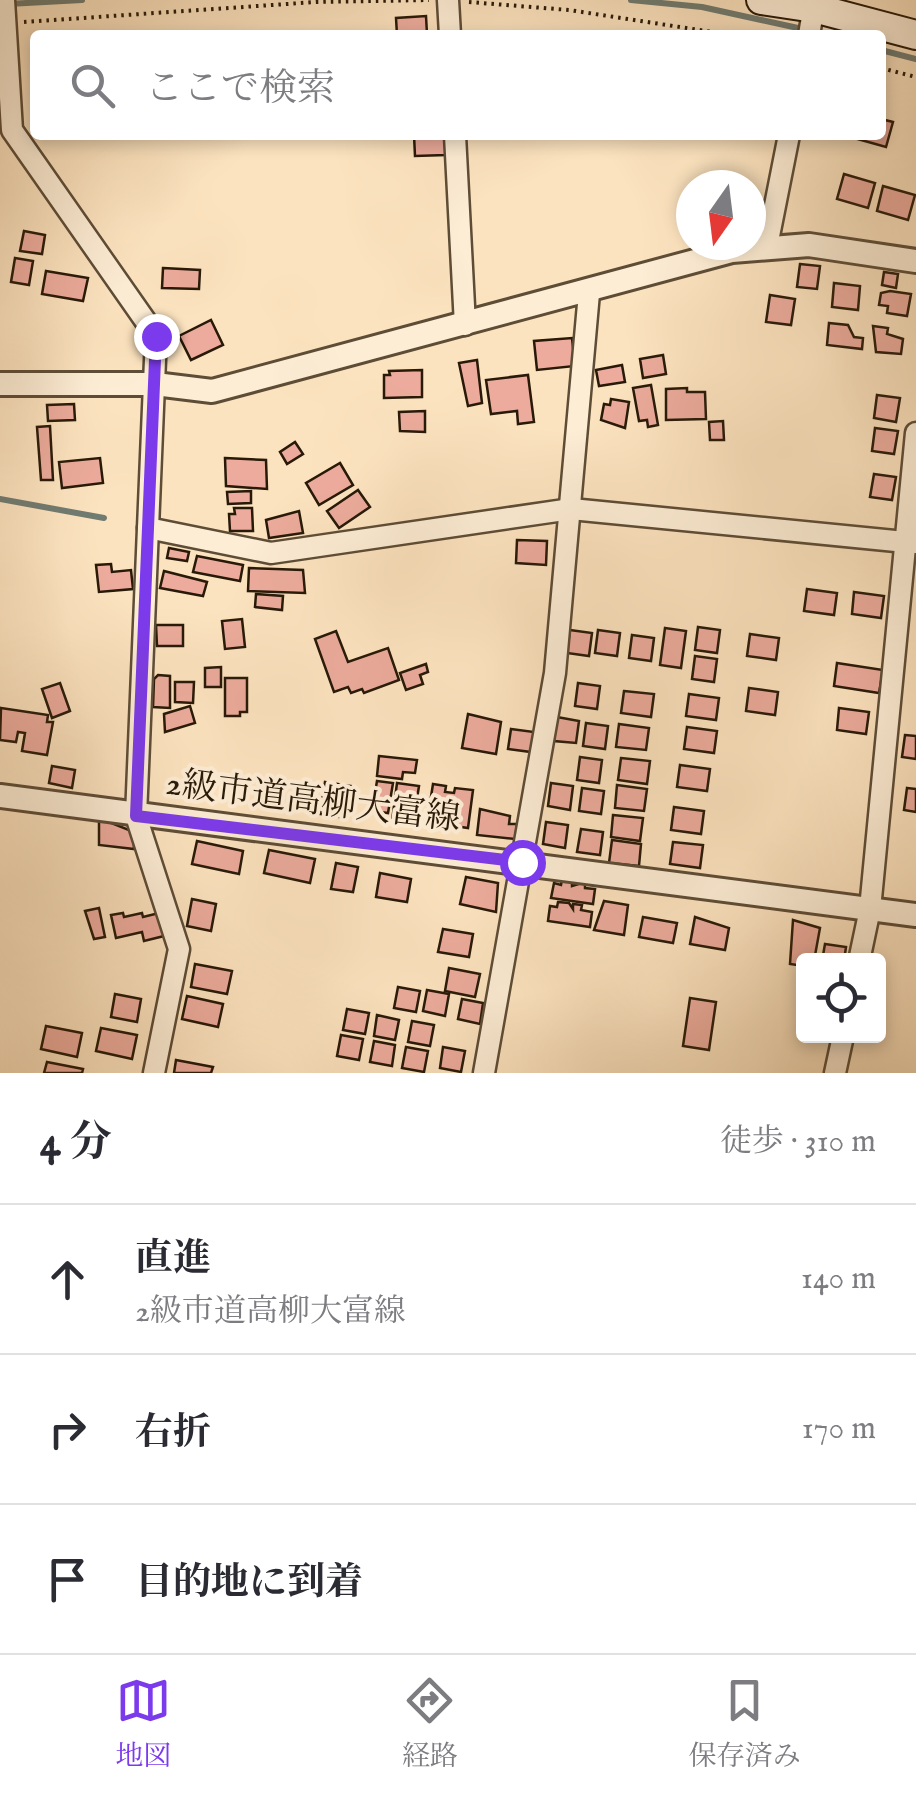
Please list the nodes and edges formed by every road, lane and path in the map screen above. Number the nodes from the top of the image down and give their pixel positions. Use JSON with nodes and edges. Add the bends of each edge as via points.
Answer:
{"nodes":[{"id":1,"x":4,"y":0,"type":"edge"},
{"id":2,"x":761,"y":0,"type":"edge"},
{"id":3,"x":454,"y":1,"type":"edge"},
{"id":4,"x":812,"y":14,"type":"edge"},
{"id":5,"x":5,"y":23,"type":"junction"},
{"id":6,"x":451,"y":30,"type":"edge"},
{"id":7,"x":699,"y":30,"type":"edge"},
{"id":8,"x":916,"y":36,"type":"edge"},
{"id":9,"x":886,"y":69,"type":"edge"},
{"id":10,"x":916,"y":77,"type":"edge"},
{"id":11,"x":455,"y":140,"type":"edge"},
{"id":12,"x":788,"y":140,"type":"edge"},
{"id":13,"x":767,"y":246,"type":"junction"},
{"id":14,"x":916,"y":261,"type":"edge"},
{"id":15,"x":589,"y":293,"type":"junction"},
{"id":16,"x":465,"y":325,"type":"junction"},
{"id":17,"x":0,"y":384,"type":"edge"},
{"id":18,"x":155,"y":384,"type":"junction"},
{"id":19,"x":916,"y":433,"type":"edge"},
{"id":20,"x":571,"y":508,"type":"junction"},
{"id":21,"x":148,"y":528,"type":"junction"},
{"id":22,"x":911,"y":543,"type":"edge"},
{"id":23,"x":0,"y":796,"type":"edge"},
{"id":24,"x":136,"y":816,"type":"junction"},
{"id":25,"x":522,"y":862,"type":"junction"},
{"id":26,"x":870,"y":909,"type":"junction"},
{"id":27,"x":916,"y":915,"type":"edge"},
{"id":28,"x":861,"y":953,"type":"edge"},
{"id":29,"x":841,"y":1043,"type":"edge"},
{"id":30,"x":154,"y":1073,"type":"edge"},
{"id":31,"x":484,"y":1073,"type":"edge"},
{"id":32,"x":835,"y":1073,"type":"edge"}],
"edges":[{"from":1,"to":5,"type":"street"},
{"from":2,"to":4,"type":"main road"},
{"from":3,"to":5,"type":"path","via":[[316,2]]},
{"from":3,"to":6,"type":"street"},
{"from":3,"to":7,"type":"path"},
{"from":4,"to":8,"type":"main road"},
{"from":5,"to":18,"type":"street","via":[[12,130],[156,336]]},
{"from":9,"to":10,"type":"path"},
{"from":11,"to":16,"type":"street"},
{"from":12,"to":13,"type":"street"},
{"from":13,"to":14,"type":"street","via":[[809,244]]},
{"from":13,"to":15,"type":"street"},
{"from":15,"to":16,"type":"street"},
{"from":15,"to":20,"type":"street"},
{"from":16,"to":18,"type":"street","via":[[212,391]]},
{"from":17,"to":18,"type":"street"},
{"from":18,"to":21,"type":"street"},
{"from":19,"to":22,"type":"street"},
{"from":20,"to":21,"type":"street","via":[[271,552]]},
{"from":20,"to":22,"type":"street"},
{"from":20,"to":25,"type":"street","via":[[556,674]]},
{"from":21,"to":24,"type":"street"},
{"from":22,"to":26,"type":"street"},
{"from":23,"to":24,"type":"street","name":"2級市道高柳大富線"},
{"from":24,"to":25,"type":"street","name":"2級市道高柳大富線"},
{"from":24,"to":30,"type":"street","via":[[179,949]]},
{"from":25,"to":26,"type":"street","name":"2級市道高柳大富線"},
{"from":25,"to":31,"type":"street"},
{"from":26,"to":27,"type":"street","name":"2級市道高柳大富線"},
{"from":26,"to":28,"type":"street"},
{"from":29,"to":32,"type":"street"}]}
